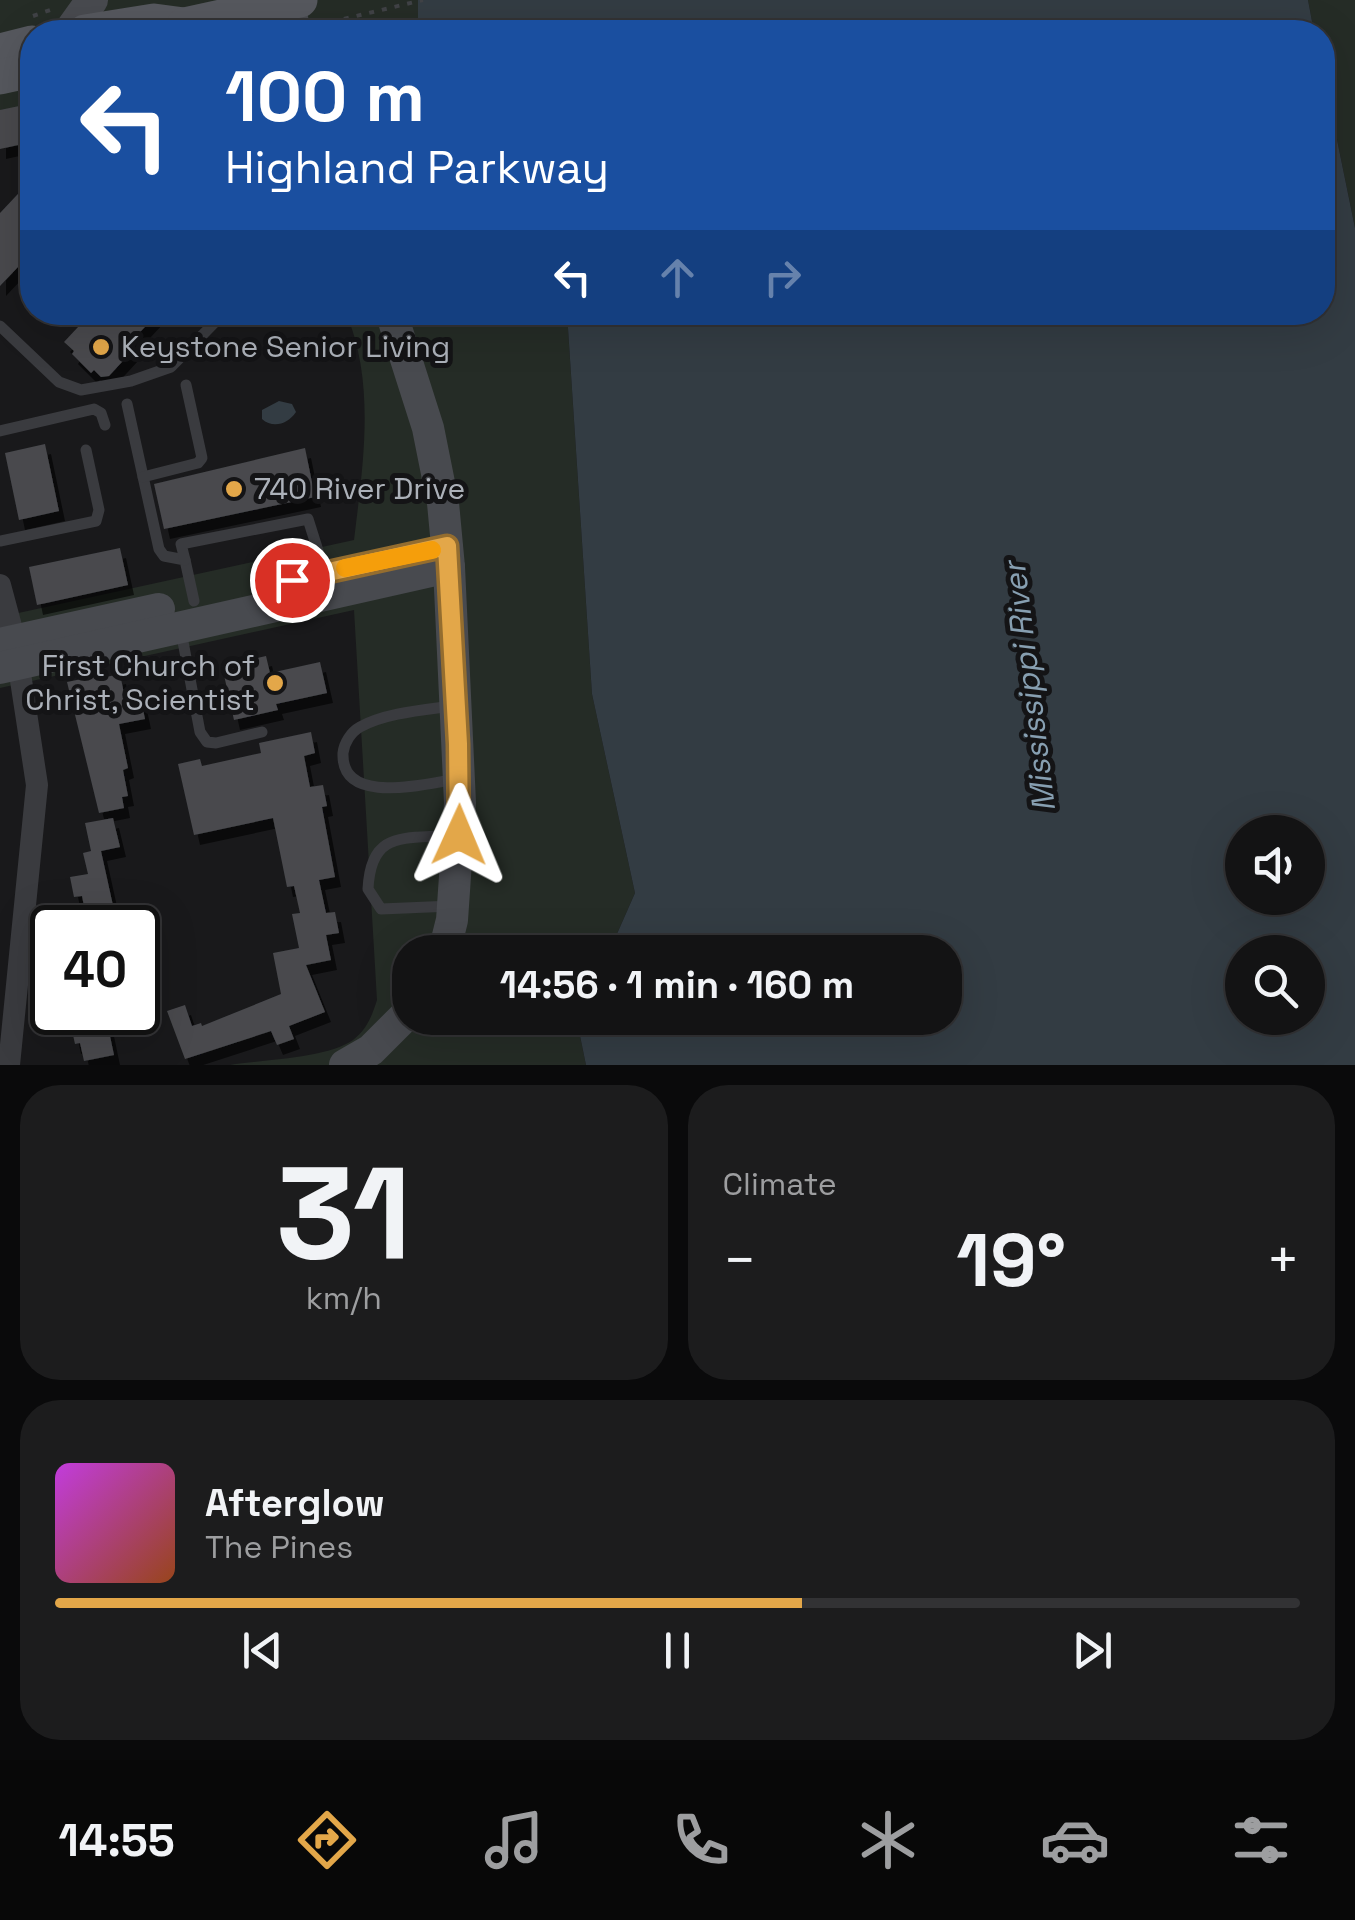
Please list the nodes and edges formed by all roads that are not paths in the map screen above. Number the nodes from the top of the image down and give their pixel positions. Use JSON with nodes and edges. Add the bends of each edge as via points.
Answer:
{"nodes":[{"id":1,"x":296,"y":15,"type":"edge"},
{"id":2,"x":78,"y":18,"type":"edge"},
{"id":3,"x":162,"y":20,"type":"edge"},
{"id":4,"x":212,"y":325,"type":"edge"},
{"id":5,"x":394,"y":325,"type":"edge"},
{"id":6,"x":0,"y":326,"type":"edge"},
{"id":7,"x":186,"y":385,"type":"dead end"},
{"id":8,"x":128,"y":404,"type":"dead end"},
{"id":9,"x":105,"y":426,"type":"dead end"},
{"id":10,"x":0,"y":432,"type":"edge"},
{"id":11,"x":86,"y":450,"type":"dead end"},
{"id":12,"x":143,"y":477,"type":"junction"},
{"id":13,"x":0,"y":541,"type":"edge"},
{"id":14,"x":448,"y":557,"type":"junction"},
{"id":15,"x":185,"y":560,"type":"junction"},
{"id":16,"x":330,"y":582,"type":"junction"},
{"id":17,"x":0,"y":584,"type":"edge"},
{"id":18,"x":191,"y":617,"type":"junction"},
{"id":19,"x":8,"y":654,"type":"edge"},
{"id":20,"x":456,"y":705,"type":"junction"},
{"id":21,"x":262,"y":732,"type":"dead end"},
{"id":22,"x":460,"y":778,"type":"junction"},
{"id":23,"x":459,"y":835,"type":"junction"},
{"id":24,"x":454,"y":906,"type":"junction"},
{"id":25,"x":448,"y":935,"type":"edge"},
{"id":26,"x":392,"y":1033,"type":"edge"},
{"id":27,"x":9,"y":1065,"type":"edge"},
{"id":28,"x":346,"y":1065,"type":"edge"}],
"edges":[{"from":1,"to":3,"type":"main road","bridge":true},
{"from":2,"to":3,"type":"main road"},
{"from":4,"to":6,"type":"lane","via":[[171,367],[81,390],[59,382]]},
{"from":5,"to":14,"type":"street","via":[[428,428]]},
{"from":7,"to":12,"type":"lane","via":[[202,458]]},
{"from":8,"to":12,"type":"lane"},
{"from":9,"to":10,"type":"lane","via":[[94,410]]},
{"from":11,"to":13,"type":"lane","via":[[96,520]]},
{"from":12,"to":15,"type":"lane","via":[[159,549]]},
{"from":14,"to":16,"type":"street"},
{"from":14,"to":20,"type":"street"},
{"from":15,"to":16,"type":"lane","via":[[181,544],[308,519]]},
{"from":15,"to":18,"type":"lane"},
{"from":16,"to":18,"type":"street"},
{"from":17,"to":19,"type":"street"},
{"from":18,"to":19,"type":"street"},
{"from":18,"to":21,"type":"lane","via":[[200,732],[216,743]]},
{"from":19,"to":27,"type":"street","via":[[37,785]]},
{"from":20,"to":22,"type":"street"},
{"from":20,"to":22,"type":"lane","via":[[361,726],[343,752],[357,782],[368,787]]},
{"from":22,"to":23,"type":"street"},
{"from":23,"to":24,"type":"street"},
{"from":23,"to":24,"type":"lane","via":[[392,841],[373,857],[369,874],[368,890],[382,908]]},
{"from":24,"to":25,"type":"street"},
{"from":26,"to":28,"type":"street"}]}
